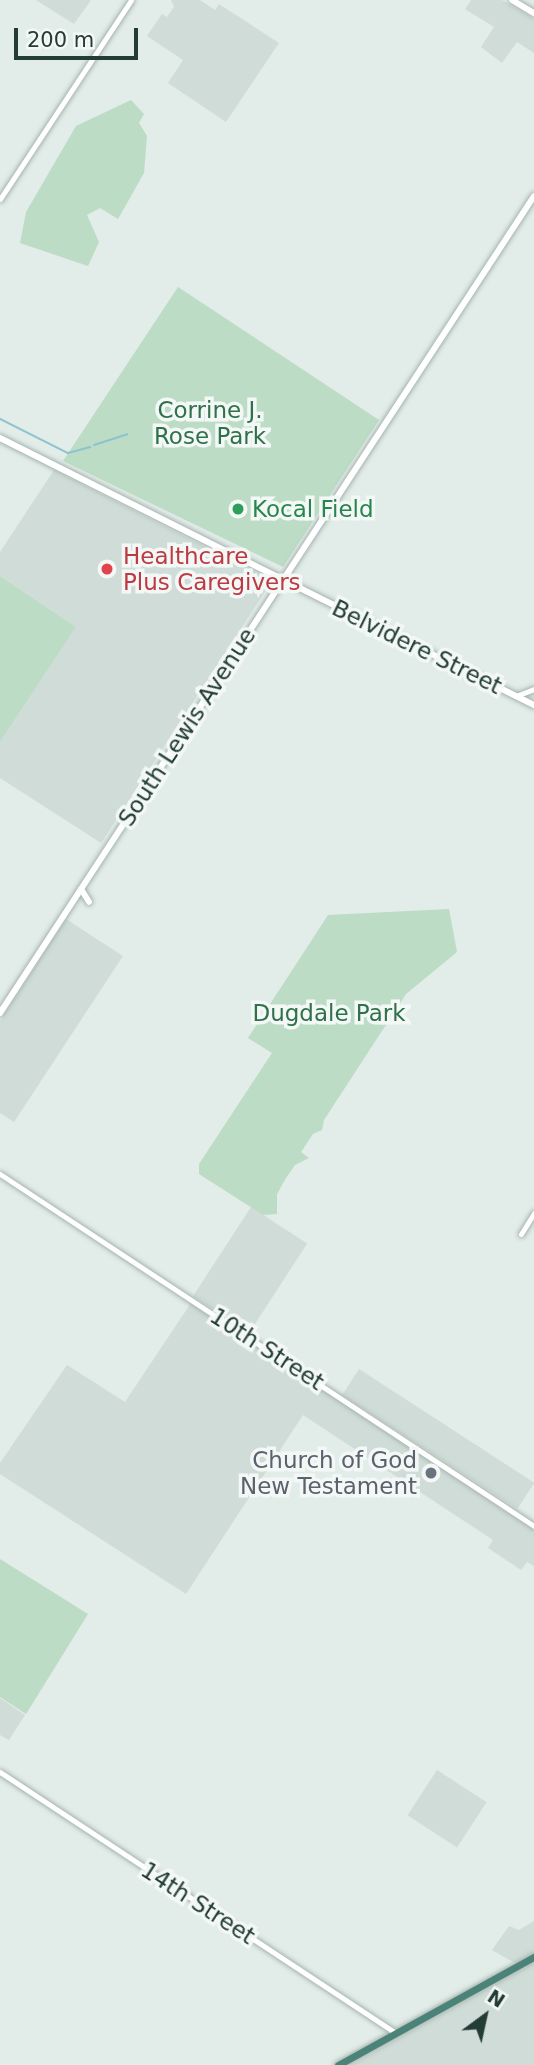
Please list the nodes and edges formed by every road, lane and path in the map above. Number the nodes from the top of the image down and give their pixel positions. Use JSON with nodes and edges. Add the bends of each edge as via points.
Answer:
{"nodes":[{"id":1,"x":131,"y":0,"type":"edge"},
{"id":2,"x":512,"y":0,"type":"edge"},
{"id":3,"x":534,"y":13,"type":"edge"},
{"id":4,"x":534,"y":196,"type":"edge"},
{"id":5,"x":0,"y":199,"type":"edge"},
{"id":6,"x":0,"y":438,"type":"edge"},
{"id":7,"x":283,"y":580,"type":"junction"},
{"id":8,"x":534,"y":689,"type":"edge"},
{"id":9,"x":516,"y":696,"type":"junction"},
{"id":10,"x":534,"y":705,"type":"edge"},
{"id":11,"x":81,"y":888,"type":"junction"},
{"id":12,"x":89,"y":902,"type":"dead end"},
{"id":13,"x":0,"y":1013,"type":"edge"},
{"id":14,"x":0,"y":1174,"type":"edge"},
{"id":15,"x":534,"y":1213,"type":"edge"},
{"id":16,"x":521,"y":1234,"type":"dead end"},
{"id":17,"x":534,"y":1525,"type":"edge"},
{"id":18,"x":0,"y":1772,"type":"edge"},
{"id":19,"x":534,"y":1957,"type":"edge"},
{"id":20,"x":396,"y":2033,"type":"junction"},
{"id":21,"x":338,"y":2065,"type":"edge"}],
"edges":[{"from":1,"to":5,"type":"street"},
{"from":2,"to":3,"type":"main road"},
{"from":4,"to":7,"type":"main road","name":"South Lewis Avenue"},
{"from":6,"to":7,"type":"main road","name":"Belvidere Street"},
{"from":7,"to":9,"type":"main road","name":"Belvidere Street"},
{"from":7,"to":11,"type":"main road","name":"South Lewis Avenue"},
{"from":8,"to":9,"type":"street"},
{"from":9,"to":10,"type":"main road","name":"Belvidere Street"},
{"from":11,"to":12,"type":"main road"},
{"from":11,"to":13,"type":"main road","name":"South Lewis Avenue"},
{"from":14,"to":17,"type":"street","name":"10th Street"},
{"from":15,"to":16,"type":"street"},
{"from":18,"to":20,"type":"street","name":"14th Street"},
{"from":19,"to":20,"type":"highway"},
{"from":20,"to":21,"type":"highway"}]}
